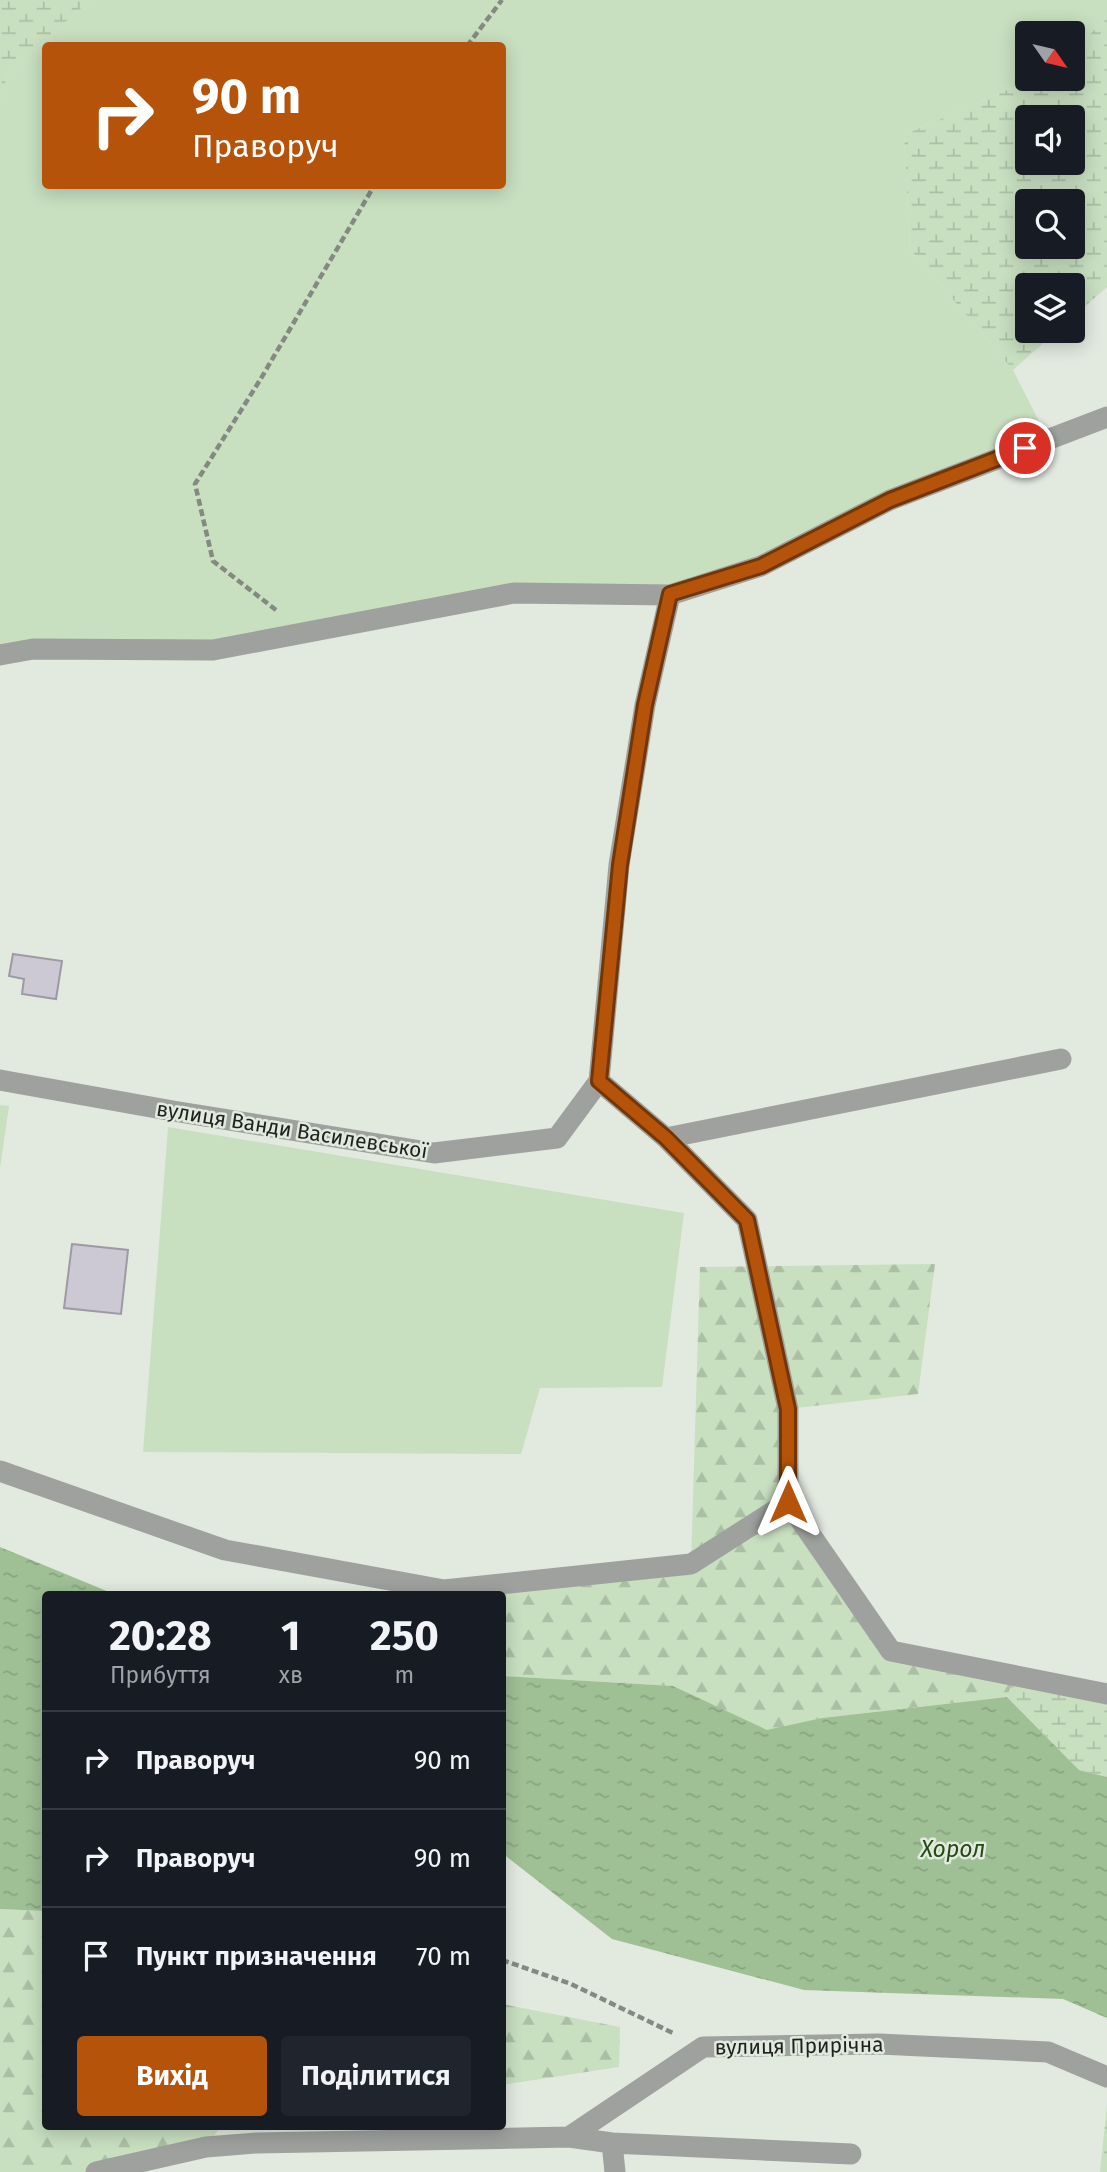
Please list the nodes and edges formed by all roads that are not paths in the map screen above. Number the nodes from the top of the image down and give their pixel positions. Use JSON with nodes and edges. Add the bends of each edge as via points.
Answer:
{"nodes":[{"id":1,"x":1107,"y":417,"type":"edge"},
{"id":2,"x":670,"y":594,"type":"junction"},
{"id":3,"x":0,"y":654,"type":"edge"},
{"id":4,"x":1060,"y":1059,"type":"dead end"},
{"id":5,"x":0,"y":1080,"type":"edge"},
{"id":6,"x":599,"y":1081,"type":"junction"},
{"id":7,"x":666,"y":1138,"type":"junction"},
{"id":8,"x":0,"y":1471,"type":"edge"},
{"id":9,"x":788,"y":1502,"type":"junction"},
{"id":10,"x":1107,"y":1694,"type":"edge"},
{"id":11,"x":1107,"y":2077,"type":"edge"},
{"id":12,"x":569,"y":2137,"type":"junction"},
{"id":13,"x":612,"y":2143,"type":"junction"},
{"id":14,"x":851,"y":2154,"type":"dead end"},
{"id":15,"x":96,"y":2172,"type":"edge"},
{"id":16,"x":615,"y":2172,"type":"edge"}],
"edges":[{"from":1,"to":2,"type":"street","via":[[890,500],[761,566]]},
{"from":2,"to":3,"type":"street","via":[[514,593],[213,650],[33,649]]},
{"from":2,"to":6,"type":"street","via":[[645,705],[620,865]]},
{"from":4,"to":7,"type":"street"},
{"from":5,"to":6,"type":"street","name":"вулиця Ванди Василевської","via":[[434,1153],[557,1138]]},
{"from":6,"to":7,"type":"street"},
{"from":7,"to":9,"type":"street","via":[[747,1220],[788,1409]]},
{"from":8,"to":9,"type":"street","via":[[225,1550],[444,1590],[691,1564]]},
{"from":9,"to":10,"type":"street","via":[[891,1651]]},
{"from":11,"to":12,"type":"street","name":"вулиця Прирічна","via":[[1048,2052],[879,2044],[702,2047]]},
{"from":12,"to":13,"type":"street"},
{"from":12,"to":15,"type":"street","via":[[257,2143],[206,2147]]},
{"from":13,"to":14,"type":"street"},
{"from":13,"to":16,"type":"street"}]}
